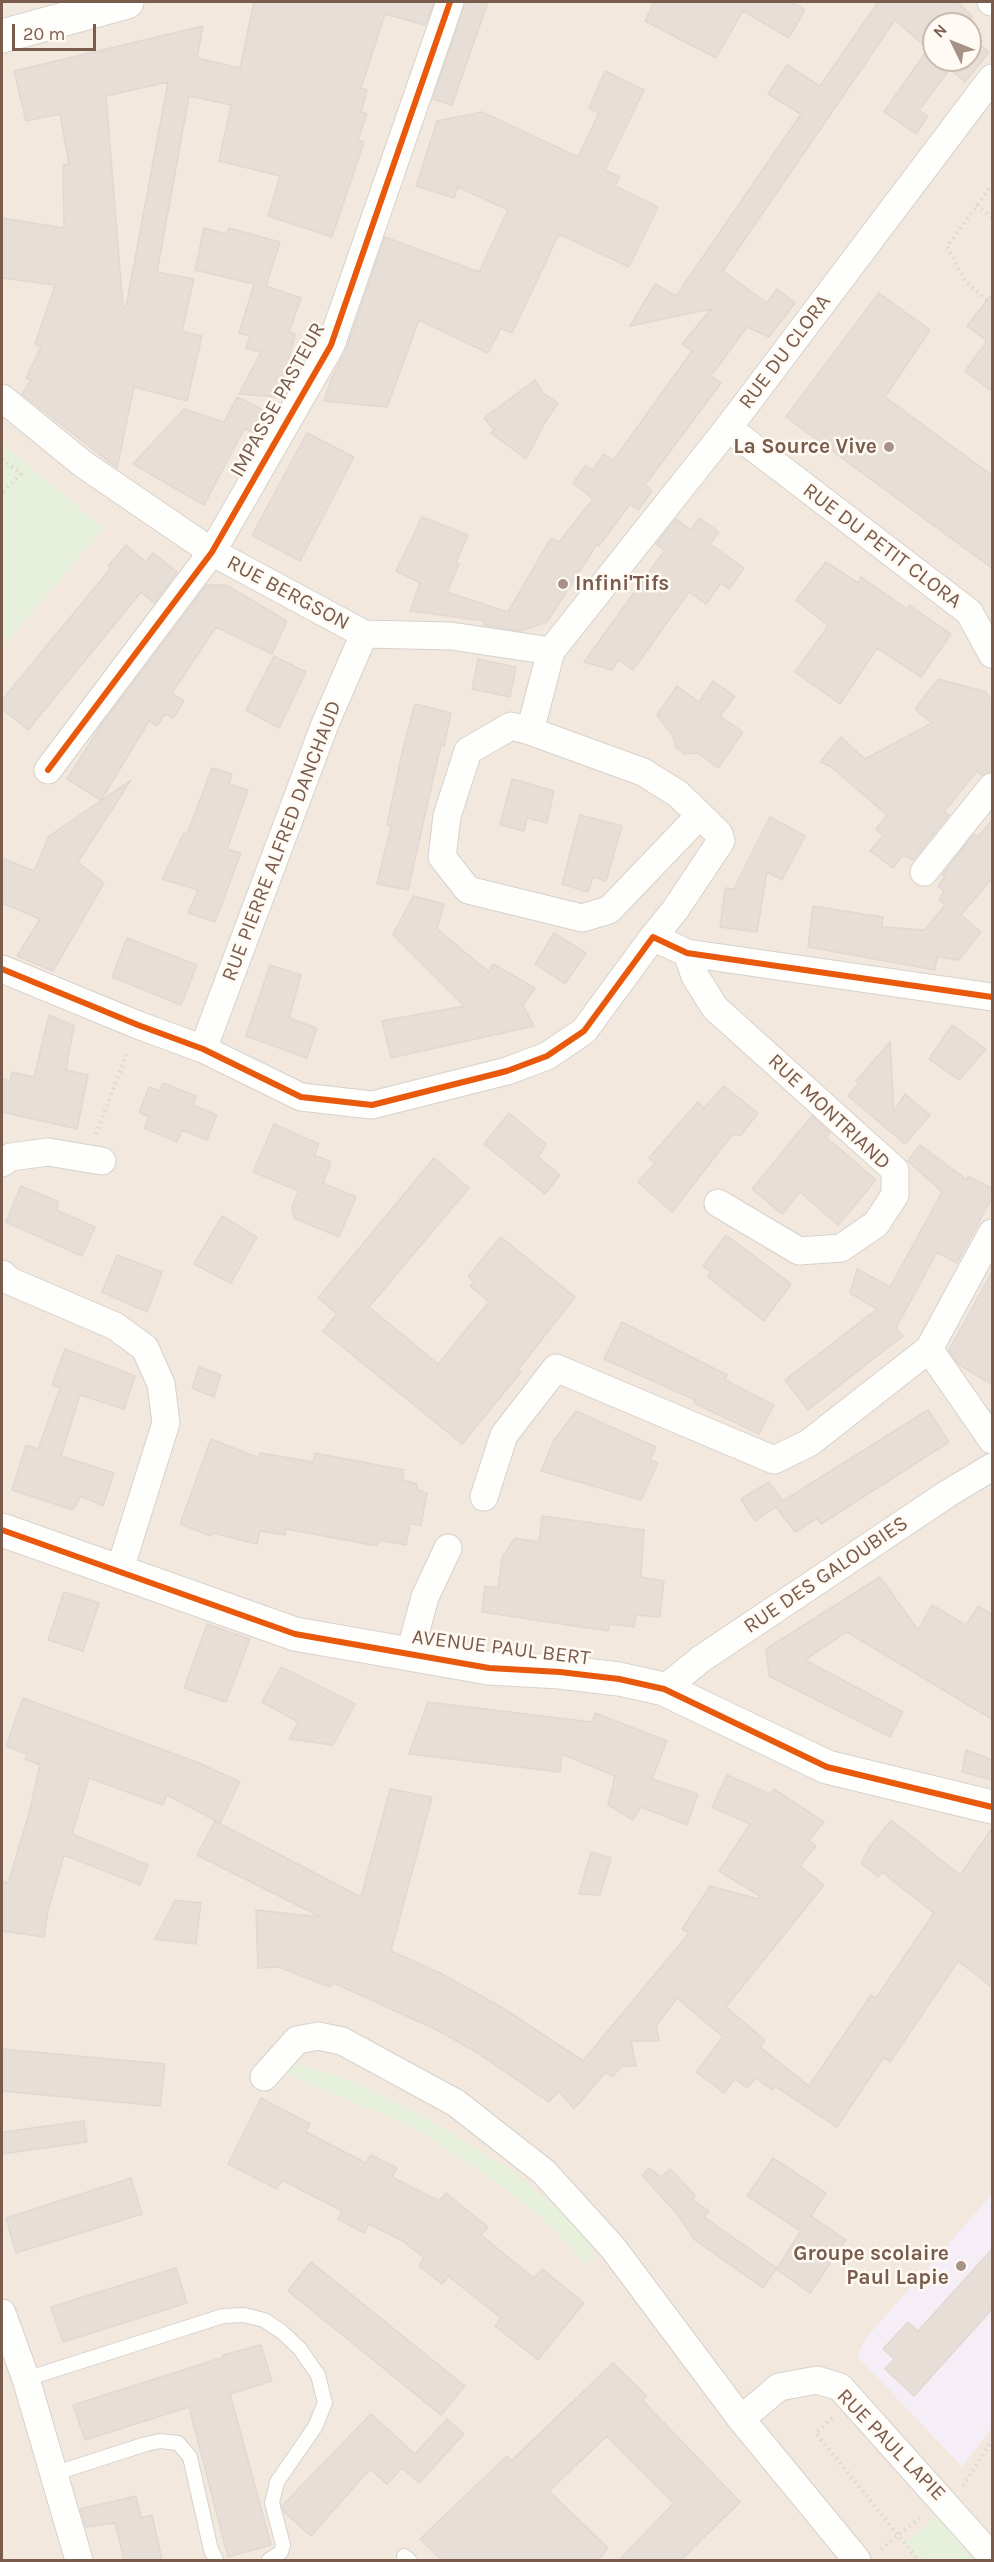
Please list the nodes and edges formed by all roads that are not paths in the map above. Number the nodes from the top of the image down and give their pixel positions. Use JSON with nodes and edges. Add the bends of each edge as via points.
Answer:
{"nodes":[{"id":1,"x":127,"y":2,"type":"edge"},
{"id":2,"x":450,"y":2,"type":"edge"},
{"id":3,"x":2,"y":36,"type":"edge"},
{"id":4,"x":993,"y":78,"type":"edge"},
{"id":5,"x":2,"y":398,"type":"edge"},
{"id":6,"x":728,"y":428,"type":"junction"},
{"id":7,"x":212,"y":552,"type":"junction"},
{"id":8,"x":364,"y":634,"type":"junction"},
{"id":9,"x":552,"y":651,"type":"junction"},
{"id":10,"x":993,"y":654,"type":"edge"},
{"id":11,"x":530,"y":731,"type":"junction"},
{"id":12,"x":48,"y":770,"type":"dead end"},
{"id":13,"x":993,"y":787,"type":"edge"},
{"id":14,"x":700,"y":815,"type":"junction"},
{"id":15,"x":924,"y":872,"type":"dead end"},
{"id":16,"x":653,"y":937,"type":"junction"},
{"id":17,"x":687,"y":953,"type":"junction"},
{"id":18,"x":2,"y":969,"type":"edge"},
{"id":19,"x":993,"y":997,"type":"edge"},
{"id":20,"x":203,"y":1049,"type":"junction"},
{"id":21,"x":94,"y":1159,"type":"road end"},
{"id":22,"x":2,"y":1163,"type":"edge"},
{"id":23,"x":718,"y":1203,"type":"dead end"},
{"id":24,"x":993,"y":1233,"type":"edge"},
{"id":25,"x":2,"y":1274,"type":"edge"},
{"id":26,"x":929,"y":1349,"type":"junction"},
{"id":27,"x":993,"y":1440,"type":"edge"},
{"id":28,"x":993,"y":1467,"type":"edge"},
{"id":29,"x":484,"y":1497,"type":"dead end"},
{"id":30,"x":2,"y":1530,"type":"edge"},
{"id":31,"x":448,"y":1548,"type":"dead end"},
{"id":32,"x":119,"y":1572,"type":"junction"},
{"id":33,"x":410,"y":1653,"type":"junction"},
{"id":34,"x":664,"y":1689,"type":"junction"},
{"id":35,"x":993,"y":1807,"type":"edge"},
{"id":36,"x":264,"y":2077,"type":"dead end"},
{"id":37,"x":2,"y":2313,"type":"edge"},
{"id":38,"x":26,"y":2379,"type":"junction"},
{"id":39,"x":741,"y":2419,"type":"junction"},
{"id":40,"x":53,"y":2474,"type":"junction"},
{"id":41,"x":993,"y":2557,"type":"edge"},
{"id":42,"x":79,"y":2560,"type":"edge"},
{"id":43,"x":216,"y":2560,"type":"edge"},
{"id":44,"x":269,"y":2560,"type":"edge"},
{"id":45,"x":857,"y":2560,"type":"edge"}],
"edges":[{"from":1,"to":3,"type":"street"},
{"from":2,"to":7,"type":"street","name":"IMPASSE PASTEUR","via":[[331,345]]},
{"from":4,"to":6,"type":"street","name":"RUE DU CLORA"},
{"from":5,"to":7,"type":"street","name":"RUE BERGSON","via":[[83,464]]},
{"from":6,"to":9,"type":"street","name":"RUE DU CLORA"},
{"from":6,"to":10,"type":"street","name":"RUE DU PETIT CLORA","via":[[969,612]]},
{"from":7,"to":8,"type":"street","name":"RUE BERGSON"},
{"from":7,"to":12,"type":"street","name":"IMPASSE PASTEUR"},
{"from":8,"to":9,"type":"street","name":"RUE BERGSON","via":[[451,636]]},
{"from":8,"to":20,"type":"street","name":"RUE PIERRE ALFRED DANCHAUD"},
{"from":9,"to":11,"type":"street"},
{"from":11,"to":14,"type":"street","via":[[643,772],[678,794]]},
{"from":11,"to":14,"type":"street","via":[[512,726],[468,751],[447,816],[442,857],[468,890],[582,918],[609,910]]},
{"from":13,"to":15,"type":"street"},
{"from":14,"to":16,"type":"street","via":[[721,841]]},
{"from":16,"to":17,"type":"street"},
{"from":16,"to":20,"type":"street","via":[[584,1031],[547,1056],[507,1071],[372,1105],[301,1097]]},
{"from":17,"to":19,"type":"street"},
{"from":17,"to":23,"type":"street","name":"RUE MONTRIAND","via":[[695,976],[715,1008],[895,1170],[895,1195],[876,1224],[842,1248],[799,1251]]},
{"from":18,"to":20,"type":"street"},
{"from":21,"to":22,"type":"street","via":[[48,1152],[11,1157]]},
{"from":24,"to":26,"type":"street"},
{"from":25,"to":32,"type":"street","via":[[10,1281],[115,1326],[145,1348],[161,1384],[166,1423]]},
{"from":26,"to":27,"type":"street"},
{"from":26,"to":29,"type":"street","via":[[809,1443],[774,1460],[556,1368],[504,1435]]},
{"from":28,"to":34,"type":"street","name":"RUE DES GALOUBIES","via":[[701,1659]]},
{"from":30,"to":32,"type":"street","name":"AVENUE PAUL BERT"},
{"from":31,"to":33,"type":"street","via":[[425,1597]]},
{"from":32,"to":33,"type":"street","name":"AVENUE PAUL BERT","via":[[295,1634]]},
{"from":33,"to":34,"type":"street","name":"AVENUE PAUL BERT","via":[[489,1668],[619,1679]]},
{"from":34,"to":35,"type":"street","name":"AVENUE PAUL BERT","via":[[827,1767]]},
{"from":36,"to":39,"type":"street","via":[[297,2040],[318,2036],[342,2041],[456,2103],[544,2172],[613,2248]]},
{"from":37,"to":38,"type":"street"},
{"from":38,"to":40,"type":"street"},
{"from":38,"to":44,"type":"lane","via":[[223,2316],[244,2314],[281,2331],[318,2375],[325,2403],[315,2427],[277,2482],[272,2503],[283,2545],[281,2552]]},
{"from":39,"to":41,"type":"street","name":"RUE PAUL LAPIE","via":[[780,2387],[817,2380],[840,2387]]},
{"from":39,"to":45,"type":"street"},
{"from":40,"to":42,"type":"street"},
{"from":40,"to":43,"type":"lane","via":[[146,2444],[178,2443],[190,2457],[210,2550]]}]}
